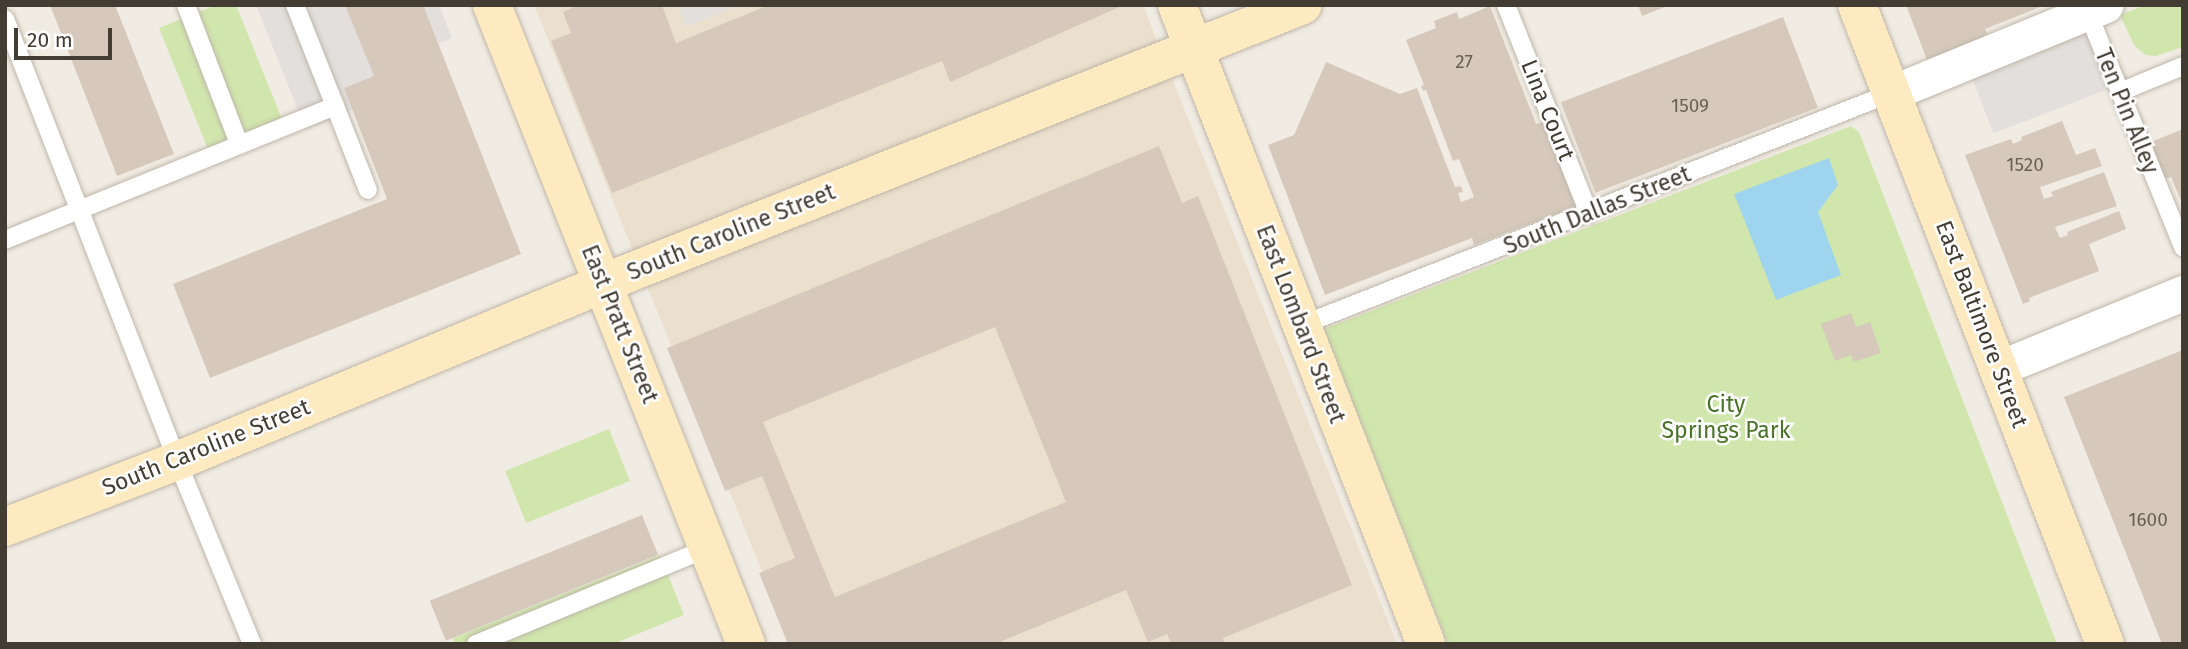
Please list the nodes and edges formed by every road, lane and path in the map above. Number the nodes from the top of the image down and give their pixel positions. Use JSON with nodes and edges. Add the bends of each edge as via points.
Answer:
{"nodes":[{"id":1,"x":186,"y":5,"type":"edge"},
{"id":2,"x":295,"y":5,"type":"edge"},
{"id":3,"x":492,"y":5,"type":"edge"},
{"id":4,"x":1177,"y":5,"type":"edge"},
{"id":5,"x":1303,"y":5,"type":"edge"},
{"id":6,"x":1506,"y":5,"type":"edge"},
{"id":7,"x":1857,"y":5,"type":"edge"},
{"id":8,"x":2096,"y":9,"type":"edge"},
{"id":9,"x":5,"y":19,"type":"edge"},
{"id":10,"x":1194,"y":49,"type":"junction"},
{"id":11,"x":2183,"y":66,"type":"edge"},
{"id":12,"x":2119,"y":92,"type":"junction"},
{"id":13,"x":1891,"y":93,"type":"junction"},
{"id":14,"x":335,"y":106,"type":"junction"},
{"id":15,"x":239,"y":144,"type":"junction"},
{"id":16,"x":368,"y":190,"type":"dead end"},
{"id":17,"x":81,"y":211,"type":"junction"},
{"id":18,"x":1589,"y":215,"type":"junction"},
{"id":19,"x":5,"y":240,"type":"edge"},
{"id":20,"x":2183,"y":247,"type":"edge"},
{"id":21,"x":603,"y":283,"type":"junction"},
{"id":22,"x":2183,"y":293,"type":"edge"},
{"id":23,"x":1302,"y":326,"type":"junction"},
{"id":24,"x":1999,"y":368,"type":"junction"},
{"id":25,"x":177,"y":461,"type":"junction"},
{"id":26,"x":5,"y":527,"type":"edge"},
{"id":27,"x":708,"y":548,"type":"junction"},
{"id":28,"x":253,"y":644,"type":"edge"},
{"id":29,"x":476,"y":644,"type":"edge"},
{"id":30,"x":746,"y":644,"type":"edge"},
{"id":31,"x":1426,"y":644,"type":"edge"},
{"id":32,"x":2105,"y":644,"type":"edge"}],
"edges":[{"from":1,"to":15,"type":"lane"},
{"from":2,"to":14,"type":"lane"},
{"from":3,"to":21,"type":"main road","name":"East Pratt Street"},
{"from":4,"to":10,"type":"main road","name":"East Lombard Street"},
{"from":5,"to":10,"type":"main road","name":"South Caroline Street"},
{"from":6,"to":18,"type":"lane","name":"Lina Court"},
{"from":7,"to":13,"type":"main road","name":"East Baltimore Street"},
{"from":8,"to":12,"type":"lane","name":"Ten Pin Alley"},
{"from":8,"to":13,"type":"street"},
{"from":9,"to":17,"type":"lane"},
{"from":10,"to":21,"type":"main road","name":"South Caroline Street"},
{"from":10,"to":23,"type":"main road","name":"East Lombard Street"},
{"from":11,"to":12,"type":"lane"},
{"from":12,"to":20,"type":"lane","name":"Ten Pin Alley"},
{"from":13,"to":18,"type":"lane","name":"South Dallas Street"},
{"from":13,"to":24,"type":"main road","name":"East Baltimore Street"},
{"from":14,"to":15,"type":"lane"},
{"from":14,"to":16,"type":"lane"},
{"from":15,"to":17,"type":"lane"},
{"from":17,"to":19,"type":"lane"},
{"from":17,"to":25,"type":"lane"},
{"from":18,"to":23,"type":"lane","name":"South Dallas Street"},
{"from":21,"to":25,"type":"main road","name":"South Caroline Street"},
{"from":21,"to":27,"type":"main road","name":"East Pratt Street"},
{"from":22,"to":24,"type":"street"},
{"from":23,"to":31,"type":"main road","name":"East Lombard Street"},
{"from":24,"to":32,"type":"main road","name":"East Baltimore Street"},
{"from":25,"to":26,"type":"main road","name":"South Caroline Street"},
{"from":25,"to":28,"type":"lane"},
{"from":27,"to":29,"type":"lane"},
{"from":27,"to":30,"type":"main road","name":"East Pratt Street"}]}
